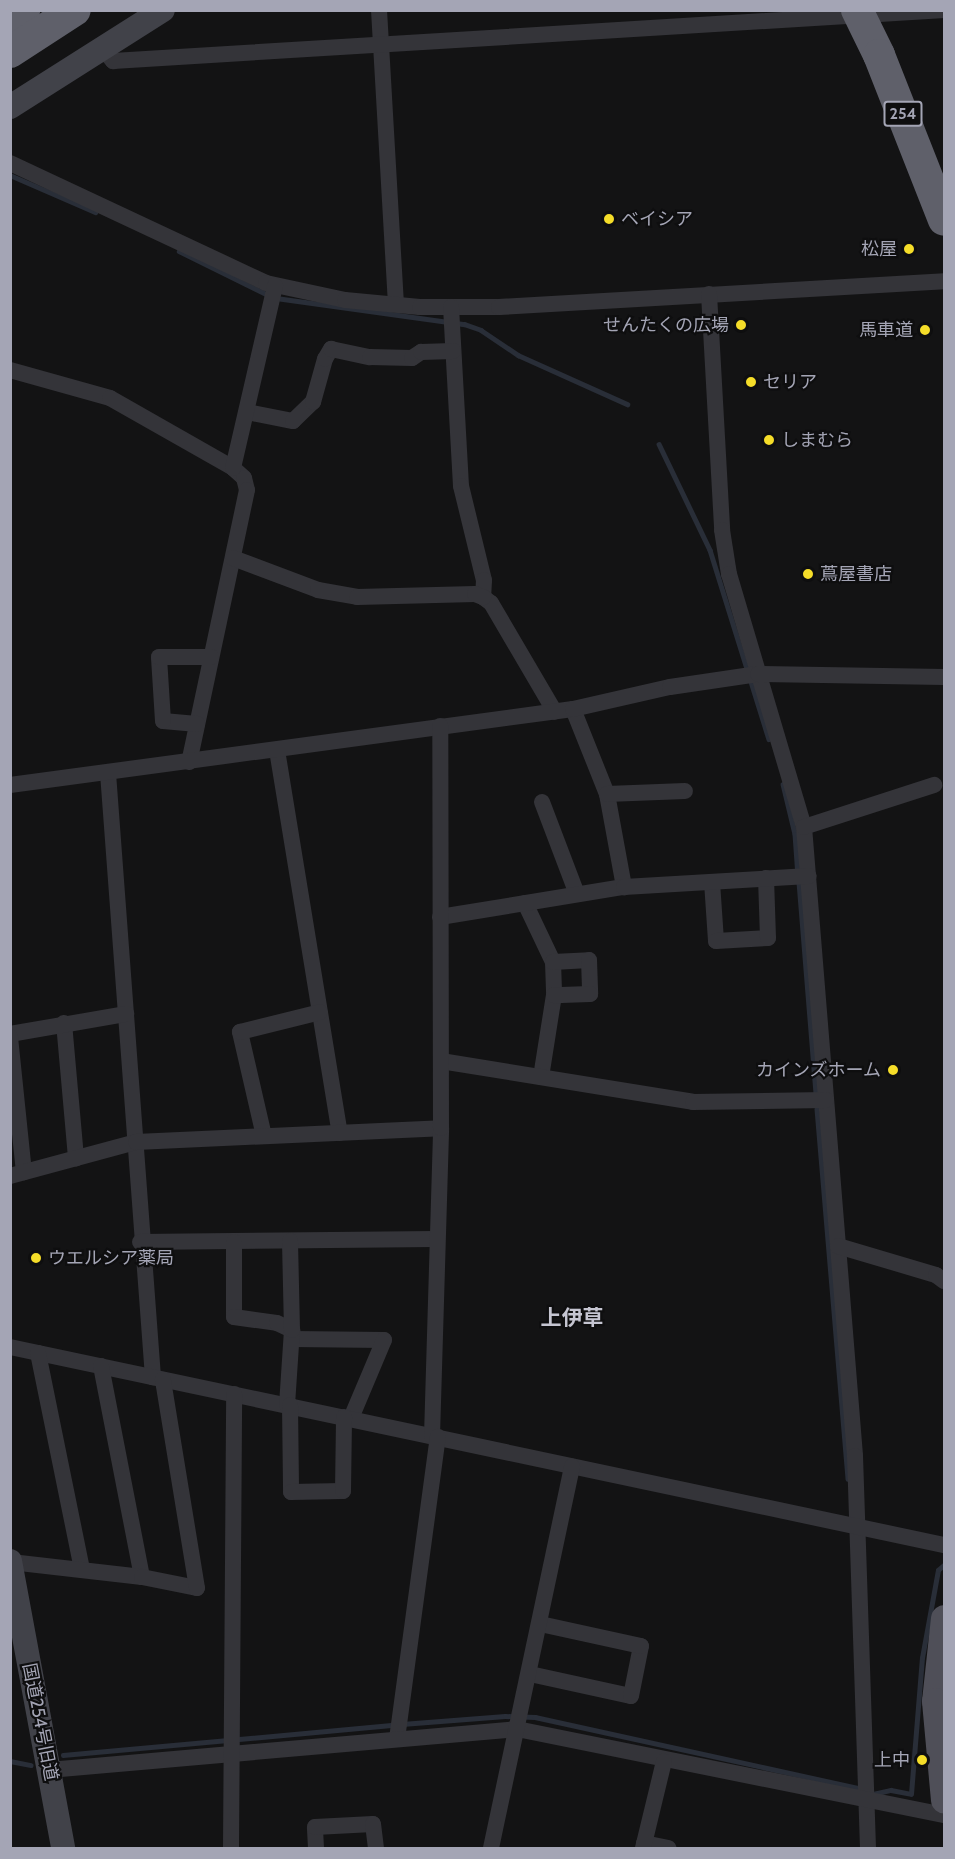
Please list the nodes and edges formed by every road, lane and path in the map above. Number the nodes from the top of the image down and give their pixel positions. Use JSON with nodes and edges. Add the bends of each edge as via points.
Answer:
{"nodes":[{"id":1,"x":24,"y":10,"type":"edge"},
{"id":2,"x":75,"y":10,"type":"edge"},
{"id":3,"x":163,"y":10,"type":"edge"},
{"id":4,"x":379,"y":10,"type":"edge"},
{"id":5,"x":944,"y":10,"type":"edge"},
{"id":6,"x":869,"y":12,"type":"edge"},
{"id":7,"x":10,"y":19,"type":"edge"},
{"id":8,"x":380,"y":44,"type":"junction"},
{"id":9,"x":103,"y":49,"type":"junction"},
{"id":10,"x":10,"y":52,"type":"edge"},
{"id":11,"x":10,"y":107,"type":"edge"},
{"id":12,"x":10,"y":163,"type":"edge"},
{"id":13,"x":945,"y":165,"type":"edge"},
{"id":14,"x":945,"y":220,"type":"edge"},
{"id":15,"x":945,"y":280,"type":"edge"},
{"id":16,"x":275,"y":286,"type":"junction"},
{"id":17,"x":710,"y":294,"type":"junction"},
{"id":18,"x":396,"y":305,"type":"junction"},
{"id":19,"x":451,"y":307,"type":"junction"},
{"id":20,"x":453,"y":351,"type":"junction"},
{"id":21,"x":10,"y":370,"type":"edge"},
{"id":22,"x":247,"y":412,"type":"junction"},
{"id":23,"x":233,"y":468,"type":"junction"},
{"id":24,"x":232,"y":558,"type":"junction"},
{"id":25,"x":483,"y":597,"type":"junction"},
{"id":26,"x":211,"y":657,"type":"junction"},
{"id":27,"x":758,"y":674,"type":"junction"},
{"id":28,"x":945,"y":677,"type":"edge"},
{"id":29,"x":573,"y":709,"type":"junction"},
{"id":30,"x":555,"y":712,"type":"junction"},
{"id":31,"x":197,"y":724,"type":"junction"},
{"id":32,"x":440,"y":726,"type":"junction"},
{"id":33,"x":277,"y":750,"type":"junction"},
{"id":34,"x":189,"y":762,"type":"junction"},
{"id":35,"x":108,"y":773,"type":"junction"},
{"id":36,"x":10,"y":785,"type":"edge"},
{"id":37,"x":934,"y":785,"type":"dead end"},
{"id":38,"x":685,"y":791,"type":"dead end"},
{"id":39,"x":607,"y":794,"type":"junction"},
{"id":40,"x":542,"y":802,"type":"dead end"},
{"id":41,"x":804,"y":827,"type":"junction"},
{"id":42,"x":808,"y":876,"type":"junction"},
{"id":43,"x":766,"y":878,"type":"junction"},
{"id":44,"x":712,"y":882,"type":"junction"},
{"id":45,"x":624,"y":887,"type":"junction"},
{"id":46,"x":577,"y":894,"type":"junction"},
{"id":47,"x":525,"y":903,"type":"junction"},
{"id":48,"x":440,"y":917,"type":"junction"},
{"id":49,"x":553,"y":962,"type":"junction"},
{"id":50,"x":554,"y":995,"type":"junction"},
{"id":51,"x":320,"y":1012,"type":"junction"},
{"id":52,"x":126,"y":1014,"type":"junction"},
{"id":53,"x":64,"y":1023,"type":"junction"},
{"id":54,"x":10,"y":1036,"type":"edge"},
{"id":55,"x":441,"y":1062,"type":"junction"},
{"id":56,"x":541,"y":1077,"type":"junction"},
{"id":57,"x":826,"y":1100,"type":"junction"},
{"id":58,"x":441,"y":1128,"type":"junction"},
{"id":59,"x":340,"y":1132,"type":"junction"},
{"id":60,"x":264,"y":1136,"type":"junction"},
{"id":61,"x":136,"y":1142,"type":"junction"},
{"id":62,"x":76,"y":1158,"type":"junction"},
{"id":63,"x":17,"y":1174,"type":"edge"},
{"id":64,"x":435,"y":1239,"type":"junction"},
{"id":65,"x":290,"y":1241,"type":"junction"},
{"id":66,"x":140,"y":1242,"type":"junction"},
{"id":67,"x":234,"y":1242,"type":"junction"},
{"id":68,"x":838,"y":1246,"type":"junction"},
{"id":69,"x":945,"y":1281,"type":"edge"},
{"id":70,"x":292,"y":1334,"type":"junction"},
{"id":71,"x":10,"y":1347,"type":"edge"},
{"id":72,"x":38,"y":1353,"type":"junction"},
{"id":73,"x":100,"y":1366,"type":"junction"},
{"id":74,"x":158,"y":1378,"type":"junction"},
{"id":75,"x":234,"y":1395,"type":"junction"},
{"id":76,"x":289,"y":1405,"type":"junction"},
{"id":77,"x":347,"y":1417,"type":"junction"},
{"id":78,"x":435,"y":1436,"type":"junction"},
{"id":79,"x":572,"y":1466,"type":"junction"},
{"id":80,"x":858,"y":1527,"type":"junction"},
{"id":81,"x":945,"y":1545,"type":"edge"},
{"id":82,"x":11,"y":1562,"type":"edge"},
{"id":83,"x":82,"y":1570,"type":"junction"},
{"id":84,"x":142,"y":1577,"type":"junction"},
{"id":85,"x":540,"y":1624,"type":"junction"},
{"id":86,"x":944,"y":1626,"type":"edge"},
{"id":87,"x":530,"y":1674,"type":"junction"},
{"id":88,"x":519,"y":1722,"type":"junction"},
{"id":89,"x":397,"y":1730,"type":"junction"},
{"id":90,"x":232,"y":1744,"type":"junction"},
{"id":91,"x":664,"y":1761,"type":"junction"},
{"id":92,"x":49,"y":1770,"type":"junction"},
{"id":93,"x":943,"y":1773,"type":"edge"},
{"id":94,"x":945,"y":1800,"type":"edge"},
{"id":95,"x":867,"y":1801,"type":"junction"},
{"id":96,"x":945,"y":1815,"type":"edge"},
{"id":97,"x":644,"y":1846,"type":"edge"},
{"id":98,"x":63,"y":1848,"type":"edge"},
{"id":99,"x":231,"y":1848,"type":"edge"},
{"id":100,"x":316,"y":1848,"type":"edge"},
{"id":101,"x":375,"y":1848,"type":"edge"},
{"id":102,"x":491,"y":1848,"type":"edge"},
{"id":103,"x":668,"y":1848,"type":"edge"},
{"id":104,"x":868,"y":1848,"type":"edge"}],
"edges":[{"from":1,"to":7,"type":"highway"},
{"from":2,"to":10,"type":"highway"},
{"from":3,"to":9,"type":"street"},
{"from":4,"to":8,"type":"street"},
{"from":5,"to":6,"type":"street"},
{"from":6,"to":8,"type":"street"},
{"from":6,"to":13,"type":"highway","number":"254"},
{"from":6,"to":14,"type":"highway","number":"254","via":[[879,55]]},
{"from":8,"to":9,"type":"street","via":[[113,61]]},
{"from":8,"to":18,"type":"street"},
{"from":9,"to":11,"type":"street"},
{"from":12,"to":16,"type":"street"},
{"from":15,"to":17,"type":"street"},
{"from":16,"to":18,"type":"street"},
{"from":16,"to":22,"type":"street"},
{"from":17,"to":19,"type":"street"},
{"from":17,"to":27,"type":"street","via":[[722,530],[729,574]]},
{"from":18,"to":19,"type":"street"},
{"from":19,"to":20,"type":"street"},
{"from":20,"to":22,"type":"street","via":[[370,357],[331,349],[313,402],[293,421]]},
{"from":20,"to":25,"type":"street","via":[[461,486],[484,580]]},
{"from":21,"to":23,"type":"street","via":[[91,390]]},
{"from":22,"to":23,"type":"street"},
{"from":23,"to":24,"type":"street","via":[[244,478],[247,490]]},
{"from":24,"to":25,"type":"street","via":[[318,590],[357,597]]},
{"from":24,"to":26,"type":"street"},
{"from":25,"to":30,"type":"street","via":[[491,603]]},
{"from":26,"to":31,"type":"street"},
{"from":26,"to":31,"type":"street","via":[[159,657],[163,721]]},
{"from":27,"to":28,"type":"street"},
{"from":27,"to":29,"type":"street","via":[[670,687]]},
{"from":27,"to":41,"type":"street"},
{"from":29,"to":30,"type":"street"},
{"from":29,"to":39,"type":"street"},
{"from":30,"to":32,"type":"street"},
{"from":31,"to":34,"type":"street"},
{"from":32,"to":33,"type":"street"},
{"from":32,"to":48,"type":"street"},
{"from":33,"to":34,"type":"street"},
{"from":33,"to":51,"type":"street"},
{"from":34,"to":35,"type":"street"},
{"from":35,"to":36,"type":"street"},
{"from":35,"to":52,"type":"street"},
{"from":37,"to":41,"type":"street"},
{"from":38,"to":39,"type":"street"},
{"from":39,"to":45,"type":"street"},
{"from":40,"to":46,"type":"street"},
{"from":41,"to":42,"type":"street"},
{"from":42,"to":43,"type":"street"},
{"from":42,"to":57,"type":"street"},
{"from":43,"to":44,"type":"street"},
{"from":43,"to":44,"type":"street","via":[[768,938],[716,941]]},
{"from":44,"to":45,"type":"street"},
{"from":45,"to":46,"type":"street"},
{"from":46,"to":47,"type":"street"},
{"from":47,"to":48,"type":"street"},
{"from":47,"to":49,"type":"street"},
{"from":48,"to":55,"type":"street"},
{"from":49,"to":50,"type":"street"},
{"from":49,"to":50,"type":"street","via":[[588,960],[590,994]]},
{"from":50,"to":56,"type":"street"},
{"from":51,"to":59,"type":"street"},
{"from":51,"to":60,"type":"street","via":[[240,1032]]},
{"from":52,"to":53,"type":"street"},
{"from":52,"to":61,"type":"street"},
{"from":53,"to":54,"type":"street"},
{"from":53,"to":62,"type":"street"},
{"from":54,"to":63,"type":"street"},
{"from":55,"to":56,"type":"street"},
{"from":55,"to":58,"type":"street"},
{"from":56,"to":57,"type":"street","via":[[693,1102]]},
{"from":57,"to":68,"type":"street"},
{"from":58,"to":59,"type":"street"},
{"from":58,"to":64,"type":"street"},
{"from":59,"to":60,"type":"street"},
{"from":60,"to":61,"type":"street"},
{"from":61,"to":62,"type":"street"},
{"from":61,"to":66,"type":"street"},
{"from":62,"to":63,"type":"street"},
{"from":64,"to":65,"type":"street"},
{"from":64,"to":78,"type":"street"},
{"from":65,"to":67,"type":"street"},
{"from":65,"to":70,"type":"street"},
{"from":66,"to":67,"type":"street"},
{"from":66,"to":74,"type":"street"},
{"from":67,"to":70,"type":"street","via":[[234,1317],[277,1323]]},
{"from":68,"to":69,"type":"street"},
{"from":68,"to":80,"type":"street"},
{"from":70,"to":76,"type":"street"},
{"from":70,"to":77,"type":"street","via":[[384,1340]]},
{"from":71,"to":72,"type":"street"},
{"from":72,"to":73,"type":"street"},
{"from":72,"to":83,"type":"street"},
{"from":73,"to":74,"type":"street"},
{"from":73,"to":84,"type":"street"},
{"from":74,"to":75,"type":"street"},
{"from":74,"to":84,"type":"street","via":[[197,1588]]},
{"from":75,"to":76,"type":"street"},
{"from":75,"to":90,"type":"street"},
{"from":76,"to":77,"type":"street"},
{"from":76,"to":77,"type":"street","via":[[291,1492],[343,1491]]},
{"from":77,"to":78,"type":"street"},
{"from":78,"to":79,"type":"street"},
{"from":78,"to":89,"type":"street"},
{"from":79,"to":80,"type":"street"},
{"from":79,"to":85,"type":"street"},
{"from":80,"to":81,"type":"street"},
{"from":80,"to":95,"type":"street"},
{"from":82,"to":83,"type":"street"},
{"from":82,"to":92,"type":"street","name":"国道254号旧道"},
{"from":83,"to":84,"type":"street"},
{"from":85,"to":87,"type":"street"},
{"from":85,"to":87,"type":"street","via":[[641,1646],[631,1696]]},
{"from":86,"to":93,"type":"main road","via":[[935,1701]]},
{"from":87,"to":88,"type":"street"},
{"from":88,"to":89,"type":"street"},
{"from":88,"to":91,"type":"street"},
{"from":88,"to":102,"type":"street"},
{"from":89,"to":90,"type":"street"},
{"from":90,"to":92,"type":"street"},
{"from":90,"to":99,"type":"street"},
{"from":91,"to":95,"type":"street"},
{"from":91,"to":97,"type":"street"},
{"from":92,"to":98,"type":"street","name":"国道254号旧道"},
{"from":93,"to":94,"type":"main road"},
{"from":95,"to":96,"type":"street"},
{"from":95,"to":104,"type":"street"},
{"from":97,"to":103,"type":"street"},
{"from":100,"to":101,"type":"street","via":[[315,1827],[373,1824]]}]}
